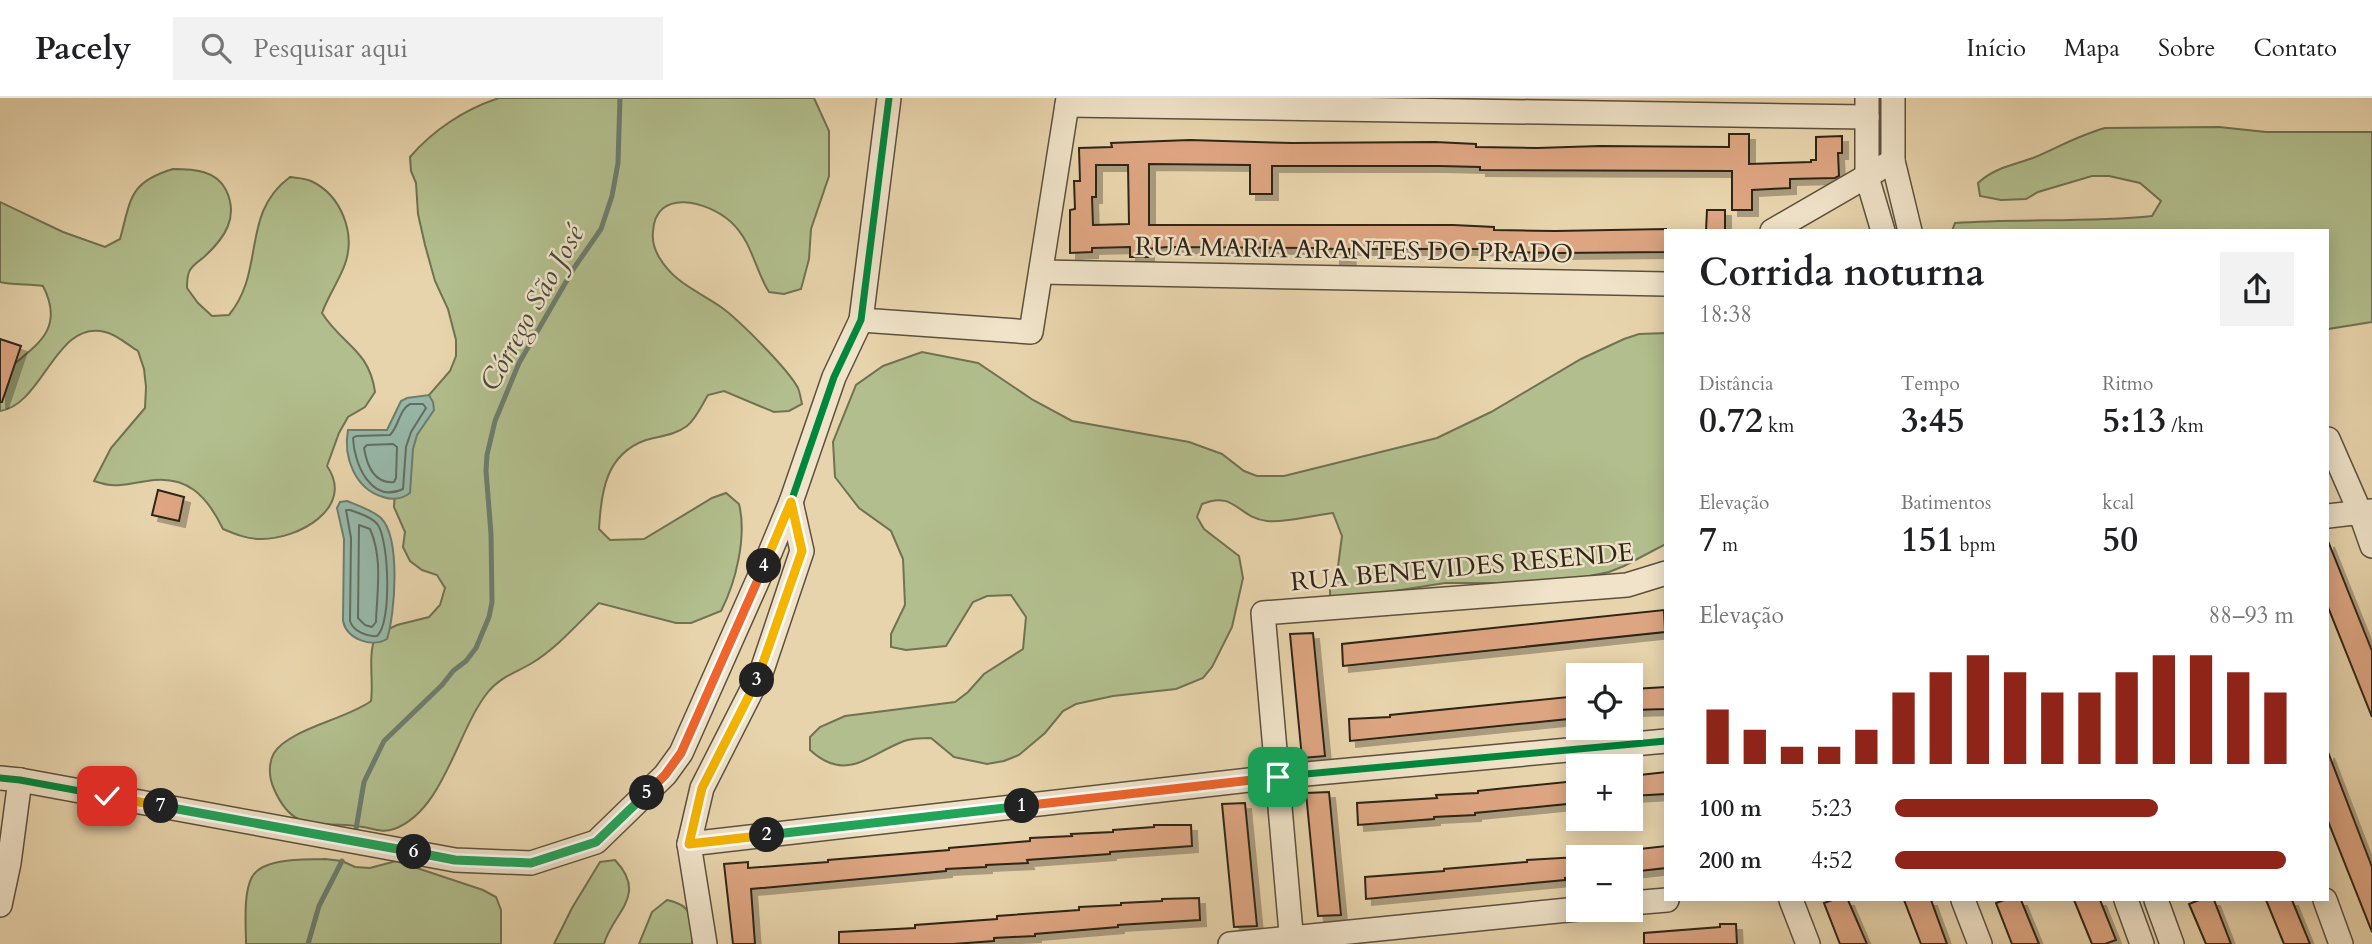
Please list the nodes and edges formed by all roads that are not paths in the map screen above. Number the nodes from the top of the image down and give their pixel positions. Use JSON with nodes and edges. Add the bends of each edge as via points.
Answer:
{"nodes":[{"id":1,"x":889,"y":98,"type":"edge"},
{"id":2,"x":1893,"y":98,"type":"edge"},
{"id":3,"x":1067,"y":101,"type":"edge"},
{"id":4,"x":1867,"y":107,"type":"edge"},
{"id":5,"x":1893,"y":161,"type":"junction"},
{"id":6,"x":1867,"y":177,"type":"junction"},
{"id":7,"x":1776,"y":229,"type":"edge"},
{"id":8,"x":1881,"y":229,"type":"edge"},
{"id":9,"x":1910,"y":229,"type":"edge"},
{"id":10,"x":1041,"y":272,"type":"junction"},
{"id":11,"x":1664,"y":284,"type":"edge"},
{"id":12,"x":861,"y":320,"type":"junction"},
{"id":13,"x":2329,"y":441,"type":"edge"},
{"id":14,"x":791,"y":502,"type":"junction"},
{"id":15,"x":2366,"y":512,"type":"edge"},
{"id":16,"x":2329,"y":516,"type":"edge"},
{"id":17,"x":2372,"y":546,"type":"edge"},
{"id":18,"x":1664,"y":574,"type":"edge"},
{"id":19,"x":1664,"y":741,"type":"edge"},
{"id":20,"x":1278,"y":777,"type":"junction"},
{"id":21,"x":10,"y":779,"type":"edge"},
{"id":22,"x":689,"y":844,"type":"junction"},
{"id":23,"x":1664,"y":900,"type":"edge"},
{"id":24,"x":1791,"y":901,"type":"edge"},
{"id":25,"x":1963,"y":901,"type":"edge"},
{"id":26,"x":2126,"y":901,"type":"edge"},
{"id":27,"x":2156,"y":901,"type":"edge"},
{"id":28,"x":2325,"y":901,"type":"edge"},
{"id":29,"x":1643,"y":902,"type":"edge"},
{"id":30,"x":0,"y":905,"type":"edge"},
{"id":31,"x":1566,"y":910,"type":"edge"},
{"id":32,"x":1292,"y":941,"type":"edge"},
{"id":33,"x":705,"y":944,"type":"edge"},
{"id":34,"x":1230,"y":944,"type":"edge"},
{"id":35,"x":1808,"y":944,"type":"edge"},
{"id":36,"x":1980,"y":944,"type":"edge"},
{"id":37,"x":2142,"y":944,"type":"edge"},
{"id":38,"x":2172,"y":944,"type":"edge"},
{"id":39,"x":2341,"y":944,"type":"edge"}],
"edges":[{"from":1,"to":12,"type":"street"},
{"from":2,"to":5,"type":"street"},
{"from":3,"to":4,"type":"street"},
{"from":3,"to":10,"type":"street"},
{"from":4,"to":6,"type":"street"},
{"from":5,"to":6,"type":"street"},
{"from":5,"to":9,"type":"street"},
{"from":6,"to":7,"type":"street"},
{"from":6,"to":8,"type":"street"},
{"from":10,"to":11,"type":"street","name":"RUA MARIA ARANTES DO PRADO"},
{"from":10,"to":12,"type":"street","via":[[1031,332]]},
{"from":12,"to":14,"type":"street","via":[[834,377]]},
{"from":13,"to":15,"type":"street"},
{"from":14,"to":21,"type":"street","via":[[681,753],[665,775],[596,842],[531,863],[455,860]]},
{"from":14,"to":22,"type":"street","via":[[802,551],[762,670],[702,788]]},
{"from":15,"to":16,"type":"street"},
{"from":15,"to":17,"type":"street"},
{"from":18,"to":20,"type":"street","name":"RUA BENEVIDES RESENDE","via":[[1627,585],[1263,613]]},
{"from":19,"to":20,"type":"street"},
{"from":20,"to":22,"type":"street"},
{"from":20,"to":32,"type":"street"},
{"from":21,"to":30,"type":"street","via":[[9,863]]},
{"from":22,"to":33,"type":"street"},
{"from":23,"to":29,"type":"street"},
{"from":24,"to":35,"type":"street"},
{"from":25,"to":36,"type":"street"},
{"from":26,"to":37,"type":"street"},
{"from":27,"to":38,"type":"street"},
{"from":28,"to":39,"type":"street"},
{"from":31,"to":32,"type":"street"},
{"from":32,"to":34,"type":"street"}]}
